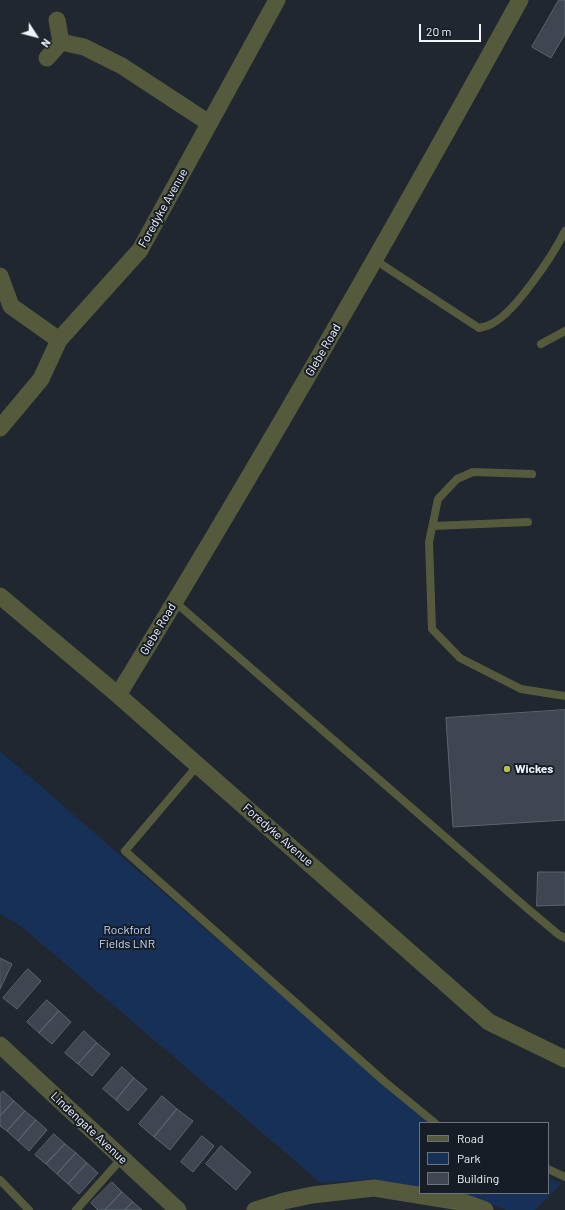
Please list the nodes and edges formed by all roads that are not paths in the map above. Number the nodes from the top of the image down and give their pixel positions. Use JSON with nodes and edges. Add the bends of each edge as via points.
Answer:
{"nodes":[{"id":1,"x":278,"y":0,"type":"edge"},
{"id":2,"x":520,"y":0,"type":"edge"},
{"id":3,"x":57,"y":20,"type":"dead end"},
{"id":4,"x":61,"y":42,"type":"junction"},
{"id":5,"x":47,"y":58,"type":"dead end"},
{"id":6,"x":209,"y":123,"type":"junction"},
{"id":7,"x":565,"y":231,"type":"edge"},
{"id":8,"x":375,"y":260,"type":"junction"},
{"id":9,"x":0,"y":276,"type":"edge"},
{"id":10,"x":565,"y":331,"type":"edge"},
{"id":11,"x":59,"y":340,"type":"junction"},
{"id":12,"x":541,"y":344,"type":"dead end"},
{"id":13,"x":0,"y":428,"type":"edge"},
{"id":14,"x":532,"y":474,"type":"dead end"},
{"id":15,"x":528,"y":522,"type":"dead end"},
{"id":16,"x":432,"y":526,"type":"junction"},
{"id":17,"x":0,"y":596,"type":"edge"},
{"id":18,"x":175,"y":602,"type":"junction"},
{"id":19,"x":118,"y":695,"type":"junction"},
{"id":20,"x":565,"y":696,"type":"edge"},
{"id":21,"x":198,"y":765,"type":"junction"},
{"id":22,"x":565,"y":938,"type":"edge"},
{"id":23,"x":0,"y":1045,"type":"edge"},
{"id":24,"x":565,"y":1059,"type":"edge"},
{"id":25,"x":434,"y":1122,"type":"edge"},
{"id":26,"x":122,"y":1158,"type":"junction"},
{"id":27,"x":549,"y":1170,"type":"edge"},
{"id":28,"x":565,"y":1177,"type":"edge"},
{"id":29,"x":0,"y":1180,"type":"edge"},
{"id":30,"x":29,"y":1210,"type":"edge"},
{"id":31,"x":76,"y":1210,"type":"edge"},
{"id":32,"x":178,"y":1210,"type":"edge"},
{"id":33,"x":255,"y":1210,"type":"edge"},
{"id":34,"x":485,"y":1210,"type":"edge"}],
"edges":[{"from":1,"to":6,"type":"street","name":"Foredyke Avenue"},
{"from":2,"to":8,"type":"street","name":"Glebe Road"},
{"from":3,"to":4,"type":"street"},
{"from":4,"to":5,"type":"street"},
{"from":4,"to":6,"type":"street","via":[[84,48],[122,66]]},
{"from":6,"to":11,"type":"street","name":"Foredyke Avenue","via":[[140,250]]},
{"from":7,"to":8,"type":"lane","via":[[553,254],[513,306],[494,323],[479,328]]},
{"from":8,"to":18,"type":"street","name":"Glebe Road"},
{"from":9,"to":11,"type":"street","via":[[11,306]]},
{"from":10,"to":12,"type":"lane"},
{"from":11,"to":13,"type":"street","name":"Foredyke Avenue","via":[[41,379]]},
{"from":14,"to":16,"type":"lane","via":[[473,472],[457,478],[438,499]]},
{"from":15,"to":16,"type":"lane"},
{"from":16,"to":20,"type":"lane","via":[[429,542],[432,629],[460,658],[521,690]]},
{"from":17,"to":19,"type":"street","name":"Foredyke Avenue"},
{"from":18,"to":19,"type":"street","name":"Glebe Road"},
{"from":18,"to":22,"type":"lane","via":[[534,914]]},
{"from":19,"to":21,"type":"street","name":"Foredyke Avenue"},
{"from":21,"to":24,"type":"street","name":"Foredyke Avenue","via":[[489,1022]]},
{"from":21,"to":25,"type":"lane","via":[[125,851],[385,1082]]},
{"from":23,"to":26,"type":"street","name":"Lindengate Avenue"},
{"from":26,"to":31,"type":"lane"},
{"from":26,"to":32,"type":"street","name":"Lindengate Avenue"},
{"from":27,"to":28,"type":"lane"},
{"from":29,"to":30,"type":"lane"},
{"from":33,"to":34,"type":"street","via":[[312,1195],[374,1188],[466,1203]]}]}
